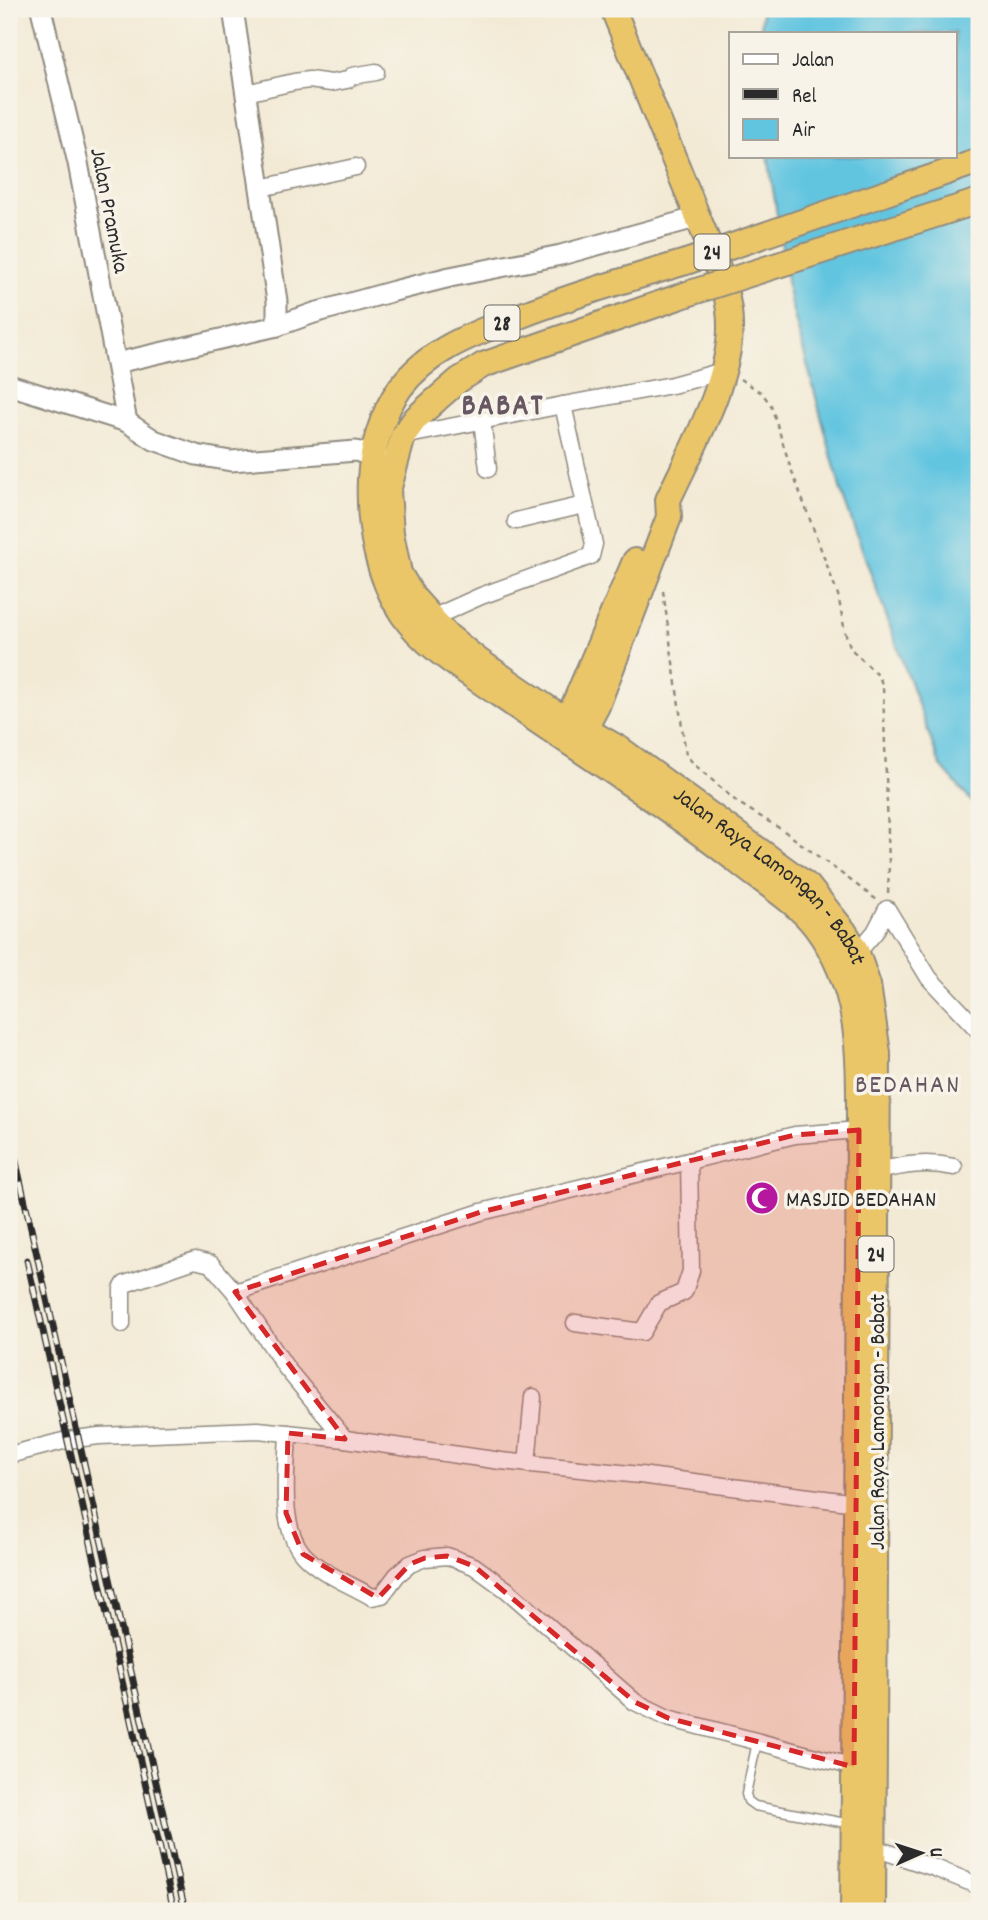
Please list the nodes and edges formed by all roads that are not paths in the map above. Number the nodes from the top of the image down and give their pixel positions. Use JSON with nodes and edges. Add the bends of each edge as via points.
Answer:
{"nodes":[{"id":1,"x":41,"y":9,"type":"edge"},
{"id":2,"x":233,"y":9,"type":"edge"},
{"id":3,"x":613,"y":9,"type":"edge"},
{"id":4,"x":376,"y":72,"type":"dead end"},
{"id":5,"x":246,"y":93,"type":"junction"},
{"id":6,"x":979,"y":162,"type":"edge"},
{"id":7,"x":356,"y":167,"type":"dead end"},
{"id":8,"x":261,"y":188,"type":"junction"},
{"id":9,"x":979,"y":201,"type":"edge"},
{"id":10,"x":699,"y":217,"type":"junction"},
{"id":11,"x":277,"y":326,"type":"junction"},
{"id":12,"x":116,"y":363,"type":"junction"},
{"id":13,"x":729,"y":373,"type":"junction"},
{"id":14,"x":9,"y":385,"type":"edge"},
{"id":15,"x":563,"y":405,"type":"junction"},
{"id":16,"x":482,"y":420,"type":"junction"},
{"id":17,"x":127,"y":422,"type":"junction"},
{"id":18,"x":403,"y":436,"type":"junction"},
{"id":19,"x":383,"y":459,"type":"junction"},
{"id":20,"x":488,"y":469,"type":"dead end"},
{"id":21,"x":584,"y":505,"type":"junction"},
{"id":22,"x":516,"y":521,"type":"dead end"},
{"id":23,"x":432,"y":618,"type":"junction"},
{"id":24,"x":572,"y":732,"type":"junction"},
{"id":25,"x":857,"y":953,"type":"junction"},
{"id":26,"x":979,"y":1031,"type":"edge"},
{"id":27,"x":859,"y":1130,"type":"junction"},
{"id":28,"x":689,"y":1161,"type":"junction"},
{"id":29,"x":954,"y":1167,"type":"dead end"},
{"id":30,"x":877,"y":1171,"type":"junction"},
{"id":31,"x":235,"y":1293,"type":"junction"},
{"id":32,"x":575,"y":1323,"type":"dead end"},
{"id":33,"x":122,"y":1324,"type":"dead end"},
{"id":34,"x":533,"y":1396,"type":"dead end"},
{"id":35,"x":288,"y":1433,"type":"junction"},
{"id":36,"x":345,"y":1438,"type":"junction"},
{"id":37,"x":9,"y":1455,"type":"edge"},
{"id":38,"x":527,"y":1464,"type":"junction"},
{"id":39,"x":856,"y":1503,"type":"junction"},
{"id":40,"x":757,"y":1742,"type":"junction"},
{"id":41,"x":854,"y":1767,"type":"junction"},
{"id":42,"x":854,"y":1824,"type":"junction"},
{"id":43,"x":874,"y":1849,"type":"junction"},
{"id":44,"x":979,"y":1886,"type":"edge"},
{"id":45,"x":853,"y":1911,"type":"edge"},
{"id":46,"x":873,"y":1911,"type":"edge"}],
"edges":[{"from":1,"to":12,"type":"street","name":"Jalan Pramuka","via":[[78,163]]},
{"from":2,"to":5,"type":"street"},
{"from":3,"to":10,"type":"highway","number":"24"},
{"from":4,"to":5,"type":"street","via":[[331,83],[309,80]]},
{"from":5,"to":8,"type":"street"},
{"from":6,"to":19,"type":"highway","number":"28","bridge":true,"via":[[553,303],[460,340],[438,353],[400,389],[382,426]]},
{"from":7,"to":8,"type":"street"},
{"from":8,"to":11,"type":"street"},
{"from":9,"to":18,"type":"highway","number":"28","bridge":true,"via":[[483,365],[437,399]]},
{"from":10,"to":11,"type":"street","via":[[561,255],[394,291]]},
{"from":10,"to":13,"type":"highway","number":"24","via":[[727,296]]},
{"from":11,"to":12,"type":"street"},
{"from":12,"to":17,"type":"street","name":"Jalan Pramuka"},
{"from":13,"to":15,"type":"street"},
{"from":13,"to":24,"type":"highway","number":"24","via":[[668,500],[656,510]]},
{"from":14,"to":17,"type":"street"},
{"from":15,"to":16,"type":"street"},
{"from":15,"to":21,"type":"street"},
{"from":16,"to":18,"type":"street"},
{"from":16,"to":20,"type":"street"},
{"from":17,"to":19,"type":"street","via":[[172,447],[231,461],[356,451]]},
{"from":18,"to":19,"type":"highway","number":"28"},
{"from":19,"to":23,"type":"highway","number":"28","via":[[399,573]]},
{"from":19,"to":24,"type":"highway","number":"28","via":[[370,485],[374,542],[385,580],[404,618],[468,673]]},
{"from":21,"to":22,"type":"street"},
{"from":21,"to":23,"type":"street","via":[[594,544],[591,556]]},
{"from":23,"to":24,"type":"highway","number":"28","via":[[479,662],[549,709]]},
{"from":24,"to":25,"type":"highway","name":"Jalan Raya Lamongan - Babat","number":"24","via":[[620,749],[801,880]]},
{"from":24,"to":27,"type":"highway","name":"Jalan Raya Lamongan - Babat","number":"24","via":[[797,908],[816,928],[835,959],[853,1006],[859,1056]]},
{"from":25,"to":26,"type":"street","via":[[887,909],[929,978]]},
{"from":25,"to":30,"type":"highway","name":"Jalan Raya Lamongan - Babat","number":"24","via":[[868,985],[878,1053]]},
{"from":27,"to":28,"type":"street","via":[[795,1135]]},
{"from":27,"to":39,"type":"highway","name":"Jalan Raya Lamongan - Babat","number":"24"},
{"from":28,"to":31,"type":"street","via":[[481,1212]]},
{"from":28,"to":32,"type":"street","via":[[691,1271],[684,1292],[659,1303],[642,1332]]},
{"from":29,"to":30,"type":"street","via":[[919,1163]]},
{"from":30,"to":43,"type":"highway","name":"Jalan Raya Lamongan - Babat","number":"24"},
{"from":31,"to":33,"type":"street","via":[[211,1264],[195,1260],[123,1285]]},
{"from":31,"to":36,"type":"street","via":[[287,1369]]},
{"from":34,"to":38,"type":"street"},
{"from":35,"to":36,"type":"street"},
{"from":35,"to":37,"type":"street","via":[[99,1436]]},
{"from":35,"to":40,"type":"street","via":[[286,1513],[303,1554],[324,1570],[378,1598],[410,1564],[425,1558],[447,1556],[474,1566],[635,1702],[668,1718]]},
{"from":36,"to":38,"type":"street"},
{"from":38,"to":39,"type":"street"},
{"from":39,"to":41,"type":"highway","name":"Jalan Raya Lamongan - Babat","number":"24"},
{"from":40,"to":41,"type":"street"},
{"from":40,"to":42,"type":"lane","via":[[748,1801]]},
{"from":41,"to":42,"type":"highway","name":"Jalan Raya Lamongan - Babat","number":"24"},
{"from":42,"to":45,"type":"highway","name":"Jalan Raya Lamongan - Babat","number":"24"},
{"from":43,"to":44,"type":"street"},
{"from":43,"to":46,"type":"highway","name":"Jalan Raya Lamongan - Babat","number":"24"}]}
